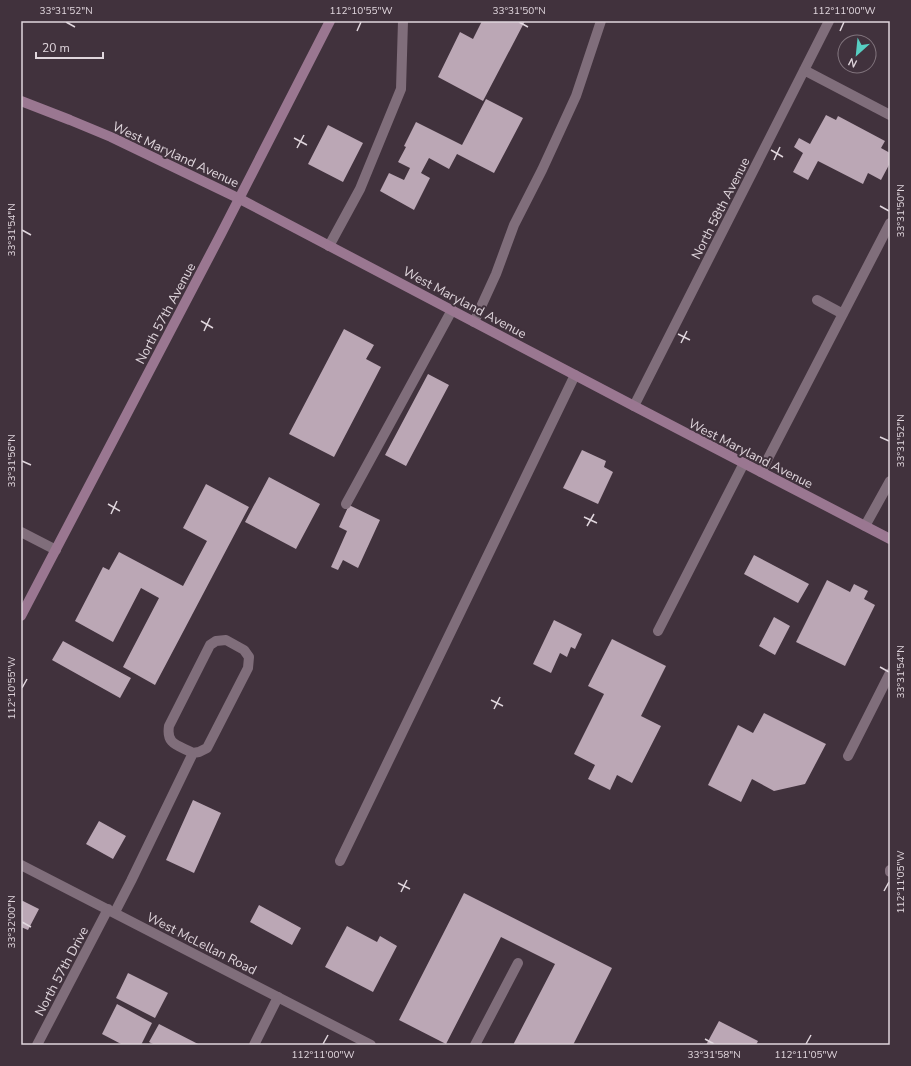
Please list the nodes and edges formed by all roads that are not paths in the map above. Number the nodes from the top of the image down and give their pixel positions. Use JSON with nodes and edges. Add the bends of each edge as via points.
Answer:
{"nodes":[{"id":1,"x":330,"y":21,"type":"edge"},
{"id":2,"x":403,"y":21,"type":"edge"},
{"id":3,"x":601,"y":21,"type":"edge"},
{"id":4,"x":829,"y":21,"type":"edge"},
{"id":5,"x":804,"y":70,"type":"junction"},
{"id":6,"x":21,"y":101,"type":"edge"},
{"id":7,"x":890,"y":115,"type":"edge"},
{"id":8,"x":240,"y":198,"type":"junction"},
{"id":9,"x":890,"y":223,"type":"edge"},
{"id":10,"x":329,"y":246,"type":"junction"},
{"id":11,"x":817,"y":300,"type":"dead end"},
{"id":12,"x":452,"y":310,"type":"junction"},
{"id":13,"x":843,"y":314,"type":"junction"},
{"id":14,"x":474,"y":322,"type":"junction"},
{"id":15,"x":575,"y":375,"type":"junction"},
{"id":16,"x":634,"y":406,"type":"junction"},
{"id":17,"x":744,"y":463,"type":"junction"},
{"id":18,"x":761,"y":472,"type":"junction"},
{"id":19,"x":890,"y":481,"type":"edge"},
{"id":20,"x":346,"y":504,"type":"dead end"},
{"id":21,"x":865,"y":526,"type":"junction"},
{"id":22,"x":21,"y":532,"type":"edge"},
{"id":23,"x":890,"y":539,"type":"edge"},
{"id":24,"x":56,"y":550,"type":"junction"},
{"id":25,"x":21,"y":616,"type":"edge"},
{"id":26,"x":658,"y":631,"type":"dead end"},
{"id":27,"x":890,"y":673,"type":"edge"},
{"id":28,"x":193,"y":753,"type":"junction"},
{"id":29,"x":848,"y":756,"type":"dead end"},
{"id":30,"x":340,"y":861,"type":"dead end"},
{"id":31,"x":21,"y":865,"type":"edge"},
{"id":32,"x":111,"y":911,"type":"junction"},
{"id":33,"x":518,"y":963,"type":"dead end"},
{"id":34,"x":278,"y":997,"type":"junction"},
{"id":35,"x":36,"y":1045,"type":"edge"},
{"id":36,"x":254,"y":1045,"type":"edge"},
{"id":37,"x":371,"y":1045,"type":"edge"},
{"id":38,"x":475,"y":1045,"type":"edge"}],
"edges":[{"from":1,"to":8,"type":"street","name":"North 57th Avenue"},
{"from":2,"to":10,"type":"street","via":[[401,89],[360,189]]},
{"from":3,"to":14,"type":"street","via":[[576,96],[514,225],[496,274]]},
{"from":4,"to":5,"type":"street","name":"North 58th Avenue"},
{"from":5,"to":7,"type":"street"},
{"from":5,"to":16,"type":"street","name":"North 58th Avenue"},
{"from":6,"to":8,"type":"street","name":"West Maryland Avenue","via":[[111,137]]},
{"from":8,"to":10,"type":"street","name":"West Maryland Avenue"},
{"from":8,"to":24,"type":"street","name":"North 57th Avenue"},
{"from":9,"to":13,"type":"street"},
{"from":10,"to":12,"type":"street","name":"West Maryland Avenue"},
{"from":11,"to":13,"type":"street"},
{"from":12,"to":14,"type":"street","name":"West Maryland Avenue"},
{"from":12,"to":20,"type":"street"},
{"from":13,"to":18,"type":"street"},
{"from":14,"to":15,"type":"street","name":"West Maryland Avenue"},
{"from":15,"to":16,"type":"street","name":"West Maryland Avenue"},
{"from":15,"to":30,"type":"street"},
{"from":16,"to":17,"type":"street","name":"West Maryland Avenue"},
{"from":17,"to":18,"type":"street","name":"West Maryland Avenue"},
{"from":17,"to":26,"type":"street"},
{"from":18,"to":21,"type":"street","name":"West Maryland Avenue"},
{"from":19,"to":21,"type":"street"},
{"from":21,"to":23,"type":"street","name":"West Maryland Avenue"},
{"from":22,"to":24,"type":"street"},
{"from":24,"to":25,"type":"street","name":"North 57th Avenue"},
{"from":27,"to":29,"type":"street"},
{"from":28,"to":28,"type":"street","via":[[207,748],[248,668],[249,658],[244,650],[226,640],[216,641],[210,645],[169,726],[170,741]]},
{"from":28,"to":32,"type":"street","name":"North 57th Drive","via":[[131,881]]},
{"from":31,"to":32,"type":"street","name":"West McLellan Road"},
{"from":32,"to":34,"type":"street","name":"West McLellan Road"},
{"from":32,"to":35,"type":"street","name":"North 57th Drive"},
{"from":33,"to":38,"type":"street"},
{"from":34,"to":36,"type":"street"},
{"from":34,"to":37,"type":"street","name":"West McLellan Road"}]}
